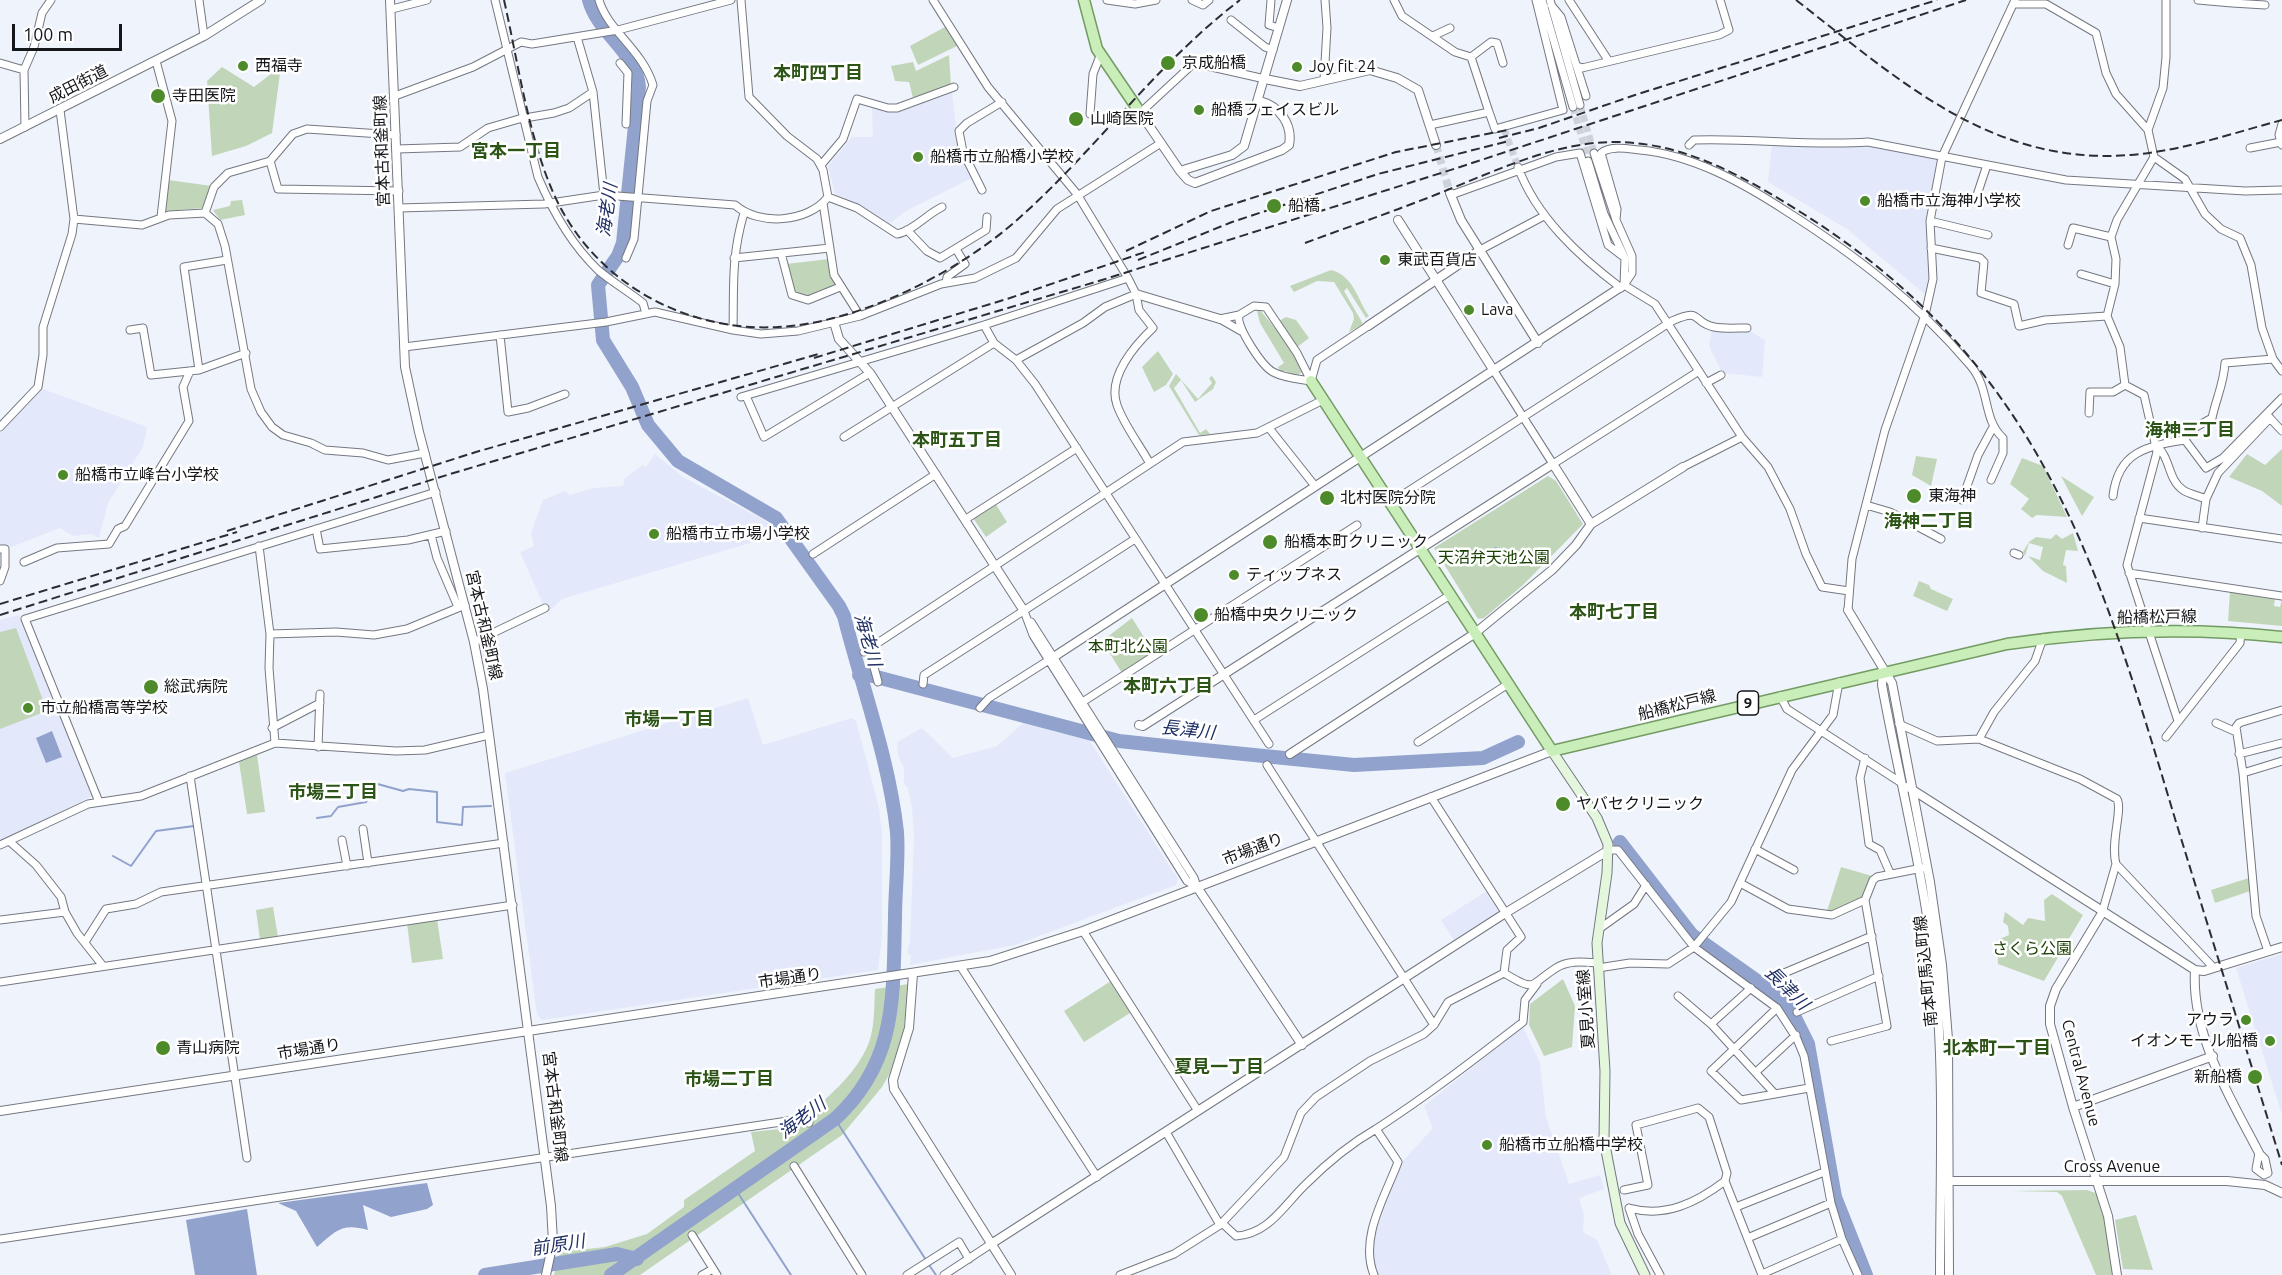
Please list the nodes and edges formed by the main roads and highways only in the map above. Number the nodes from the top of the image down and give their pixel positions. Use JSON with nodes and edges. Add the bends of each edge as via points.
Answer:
{"nodes":[{"id":1,"x":1084,"y":0,"type":"edge"},
{"id":2,"x":1139,"y":110,"type":"road end"},
{"id":3,"x":1311,"y":381,"type":"road end"},
{"id":4,"x":2282,"y":637,"type":"edge"},
{"id":5,"x":1552,"y":751,"type":"junction"},
{"id":6,"x":1645,"y":1275,"type":"edge"}],
"edges":[{"from":1,"to":2,"type":"main road","via":[[1100,56]]},
{"from":3,"to":5,"type":"main road"},
{"from":4,"to":5,"type":"main road","name":"船橋松戸線","number":"9","via":[[2148,630],[1978,649]]},
{"from":5,"to":6,"type":"main road","name":"夏見小室線","via":[[1615,847],[1599,929],[1604,1131],[1620,1223]]}]}
